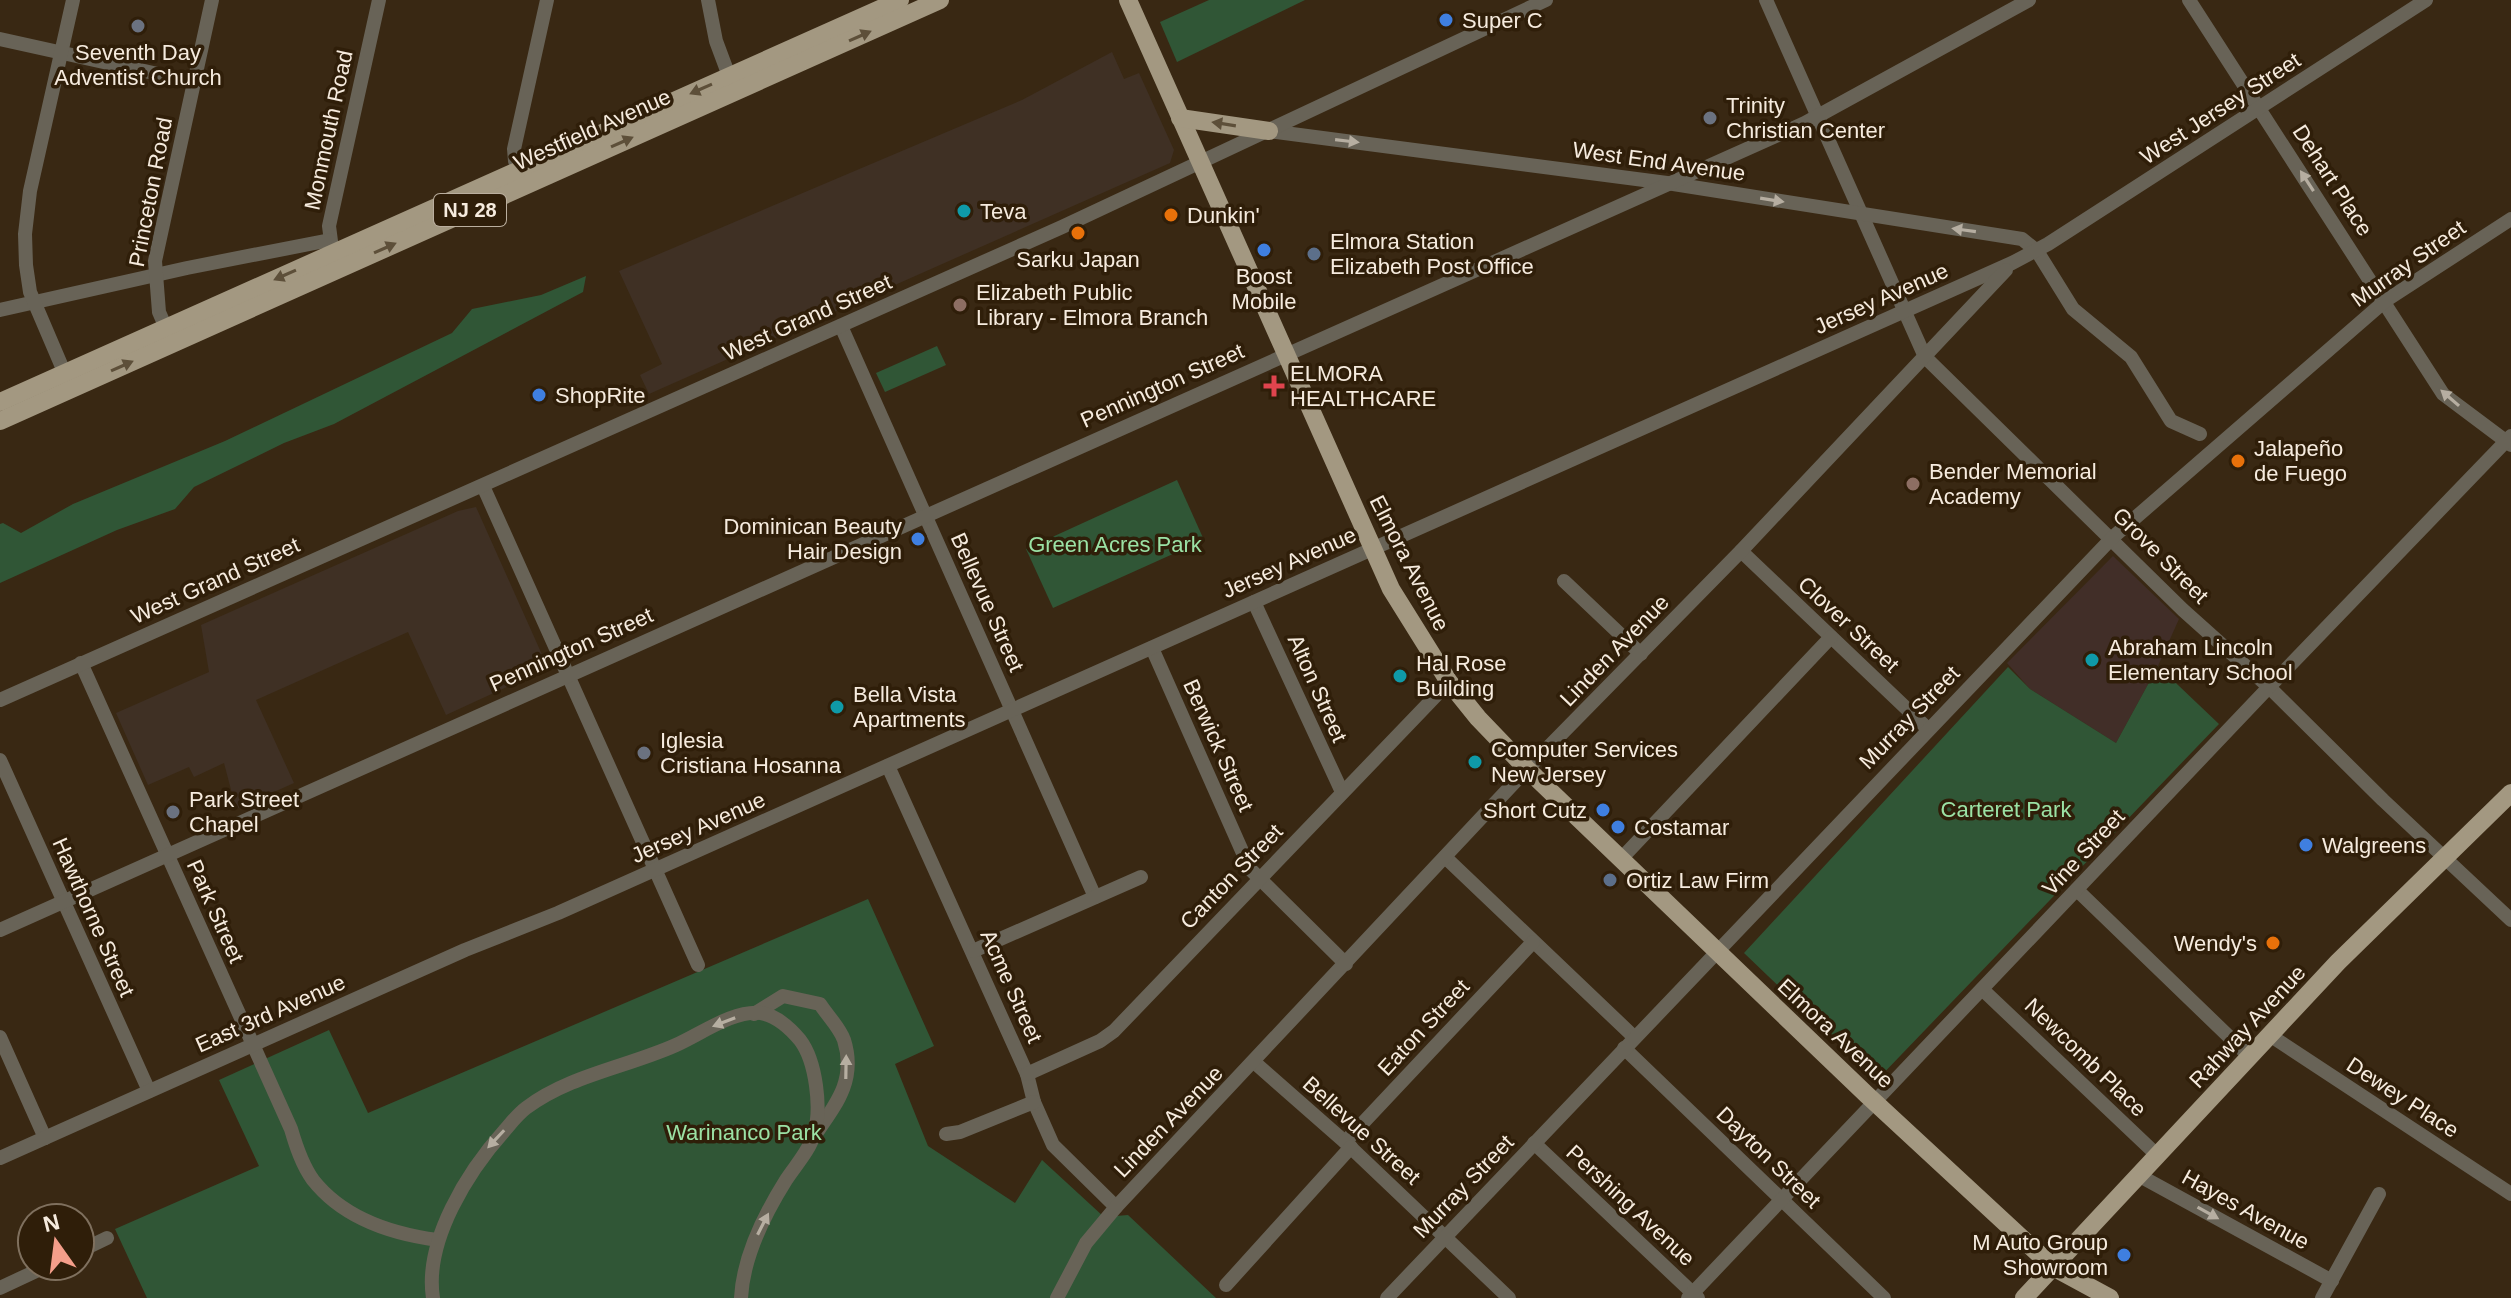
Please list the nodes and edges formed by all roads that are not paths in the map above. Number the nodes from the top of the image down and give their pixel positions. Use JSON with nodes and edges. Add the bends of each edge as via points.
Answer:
{"nodes":[{"id":1,"x":73,"y":0,"type":"edge"},
{"id":2,"x":212,"y":0,"type":"edge"},
{"id":3,"x":379,"y":0,"type":"edge"},
{"id":4,"x":547,"y":0,"type":"edge"},
{"id":5,"x":708,"y":0,"type":"edge"},
{"id":6,"x":900,"y":0,"type":"edge"},
{"id":7,"x":940,"y":0,"type":"edge"},
{"id":8,"x":1128,"y":0,"type":"edge"},
{"id":9,"x":1546,"y":0,"type":"edge"},
{"id":10,"x":1766,"y":0,"type":"edge"},
{"id":11,"x":2029,"y":0,"type":"edge"},
{"id":12,"x":2189,"y":0,"type":"edge"},
{"id":13,"x":2426,"y":0,"type":"edge"},
{"id":14,"x":916,"y":5,"type":"edge"},
{"id":15,"x":0,"y":39,"type":"edge"},
{"id":16,"x":61,"y":53,"type":"junction"},
{"id":17,"x":194,"y":82,"type":"junction"},
{"id":18,"x":732,"y":84,"type":"junction"},
{"id":19,"x":2260,"y":108,"type":"junction"},
{"id":20,"x":1818,"y":117,"type":"junction"},
{"id":21,"x":1180,"y":118,"type":"junction"},
{"id":22,"x":1269,"y":131,"type":"junction"},
{"id":23,"x":1200,"y":163,"type":"junction"},
{"id":24,"x":523,"y":178,"type":"junction"},
{"id":25,"x":1667,"y":183,"type":"junction"},
{"id":26,"x":1862,"y":215,"type":"junction"},
{"id":27,"x":2511,"y":219,"type":"edge"},
{"id":28,"x":2037,"y":251,"type":"junction"},
{"id":29,"x":335,"y":254,"type":"junction"},
{"id":30,"x":2012,"y":263,"type":"junction"},
{"id":31,"x":155,"y":275,"type":"junction"},
{"id":32,"x":2385,"y":301,"type":"junction"},
{"id":33,"x":34,"y":302,"type":"junction"},
{"id":34,"x":0,"y":310,"type":"edge"},
{"id":35,"x":1905,"y":313,"type":"junction"},
{"id":36,"x":841,"y":326,"type":"junction"},
{"id":37,"x":169,"y":336,"type":"junction"},
{"id":38,"x":1286,"y":354,"type":"junction"},
{"id":39,"x":1925,"y":357,"type":"junction"},
{"id":40,"x":68,"y":381,"type":"junction"},
{"id":41,"x":0,"y":402,"type":"edge"},
{"id":42,"x":0,"y":421,"type":"edge"},
{"id":43,"x":2200,"y":434,"type":"dead end"},
{"id":44,"x":2509,"y":441,"type":"edge"},
{"id":45,"x":483,"y":486,"type":"junction"},
{"id":46,"x":925,"y":515,"type":"junction"},
{"id":47,"x":2112,"y":538,"type":"junction"},
{"id":48,"x":1373,"y":549,"type":"junction"},
{"id":49,"x":1741,"y":551,"type":"junction"},
{"id":50,"x":1564,"y":581,"type":"dead end"},
{"id":51,"x":1254,"y":602,"type":"junction"},
{"id":52,"x":1831,"y":637,"type":"junction"},
{"id":53,"x":1152,"y":648,"type":"junction"},
{"id":54,"x":1641,"y":654,"type":"junction"},
{"id":55,"x":81,"y":663,"type":"junction"},
{"id":56,"x":567,"y":675,"type":"junction"},
{"id":57,"x":1449,"y":682,"type":"junction"},
{"id":58,"x":2269,"y":687,"type":"junction"},
{"id":59,"x":0,"y":700,"type":"edge"},
{"id":60,"x":1012,"y":710,"type":"junction"},
{"id":61,"x":1928,"y":729,"type":"junction"},
{"id":62,"x":0,"y":760,"type":"edge"},
{"id":63,"x":888,"y":766,"type":"junction"},
{"id":64,"x":1527,"y":769,"type":"junction"},
{"id":65,"x":1342,"y":792,"type":"junction"},
{"id":66,"x":2511,"y":793,"type":"edge"},
{"id":67,"x":167,"y":855,"type":"junction"},
{"id":68,"x":1445,"y":857,"type":"junction"},
{"id":69,"x":2444,"y":858,"type":"junction"},
{"id":70,"x":1620,"y":860,"type":"junction"},
{"id":71,"x":656,"y":869,"type":"junction"},
{"id":72,"x":1141,"y":877,"type":"dead end"},
{"id":73,"x":1258,"y":879,"type":"junction"},
{"id":74,"x":2077,"y":890,"type":"junction"},
{"id":75,"x":1095,"y":897,"type":"junction"},
{"id":76,"x":63,"y":902,"type":"junction"},
{"id":77,"x":559,"y":912,"type":"joint"},
{"id":78,"x":2511,"y":920,"type":"edge"},
{"id":79,"x":0,"y":930,"type":"edge"},
{"id":80,"x":1533,"y":942,"type":"junction"},
{"id":81,"x":973,"y":951,"type":"junction"},
{"id":82,"x":1715,"y":951,"type":"junction"},
{"id":83,"x":1346,"y":964,"type":"junction"},
{"id":84,"x":698,"y":965,"type":"dead end"},
{"id":85,"x":1983,"y":990,"type":"junction"},
{"id":86,"x":754,"y":1014,"type":"junction"},
{"id":87,"x":2271,"y":1036,"type":"junction"},
{"id":88,"x":0,"y":1037,"type":"edge"},
{"id":89,"x":1634,"y":1037,"type":"junction"},
{"id":90,"x":253,"y":1045,"type":"junction"},
{"id":91,"x":1624,"y":1048,"type":"junction"},
{"id":92,"x":2250,"y":1057,"type":"junction"},
{"id":93,"x":1254,"y":1062,"type":"junction"},
{"id":94,"x":1027,"y":1074,"type":"junction"},
{"id":95,"x":149,"y":1091,"type":"junction"},
{"id":96,"x":1034,"y":1102,"type":"junction"},
{"id":97,"x":1875,"y":1103,"type":"junction"},
{"id":98,"x":946,"y":1134,"type":"dead end"},
{"id":99,"x":814,"y":1136,"type":"junction"},
{"id":100,"x":45,"y":1138,"type":"junction"},
{"id":101,"x":1534,"y":1143,"type":"junction"},
{"id":102,"x":1348,"y":1144,"type":"junction"},
{"id":103,"x":2158,"y":1156,"type":"junction"},
{"id":104,"x":0,"y":1158,"type":"edge"},
{"id":105,"x":2140,"y":1176,"type":"junction"},
{"id":106,"x":2379,"y":1194,"type":"dead end"},
{"id":107,"x":2511,"y":1194,"type":"edge"},
{"id":108,"x":1781,"y":1200,"type":"junction"},
{"id":109,"x":1116,"y":1207,"type":"junction"},
{"id":110,"x":1445,"y":1236,"type":"junction"},
{"id":111,"x":107,"y":1238,"type":"dead end"},
{"id":112,"x":438,"y":1240,"type":"junction"},
{"id":113,"x":96,"y":1243,"type":"edge"},
{"id":114,"x":2053,"y":1267,"type":"junction"},
{"id":115,"x":1067,"y":1281,"type":"junction"},
{"id":116,"x":2332,"y":1281,"type":"junction"},
{"id":117,"x":1226,"y":1285,"type":"dead end"},
{"id":118,"x":1693,"y":1296,"type":"edge"},
{"id":119,"x":433,"y":1298,"type":"edge"},
{"id":120,"x":741,"y":1298,"type":"edge"},
{"id":121,"x":1057,"y":1298,"type":"edge"},
{"id":122,"x":1071,"y":1298,"type":"edge"},
{"id":123,"x":1387,"y":1298,"type":"edge"},
{"id":124,"x":1509,"y":1298,"type":"edge"},
{"id":125,"x":1884,"y":1298,"type":"edge"},
{"id":126,"x":2024,"y":1298,"type":"edge"},
{"id":127,"x":2110,"y":1298,"type":"edge"},
{"id":128,"x":2322,"y":1298,"type":"edge"}],
"edges":[{"from":1,"to":16,"type":"street"},
{"from":2,"to":17,"type":"street","name":"Princeton Road"},
{"from":3,"to":29,"type":"street","name":"Monmouth Road","via":[[329,226]]},
{"from":4,"to":24,"type":"street","via":[[514,149]]},
{"from":5,"to":18,"type":"street"},
{"from":6,"to":18,"type":"main road","name":"Westfield Avenue","number":"NJ 28"},
{"from":7,"to":14,"type":"main road","name":"Westfield Avenue","number":"NJ 28"},
{"from":8,"to":21,"type":"main road","name":"Elmora Avenue"},
{"from":9,"to":22,"type":"street","name":"West Grand Street"},
{"from":10,"to":20,"type":"street","name":"Grove Street"},
{"from":11,"to":20,"type":"street","name":"Pennington Street"},
{"from":12,"to":19,"type":"street","name":"Dehart Place"},
{"from":13,"to":19,"type":"street","name":"West Jersey Street"},
{"from":18,"to":14,"type":"main road","name":"Westfield Avenue","number":"NJ 28","one_way":true},
{"from":15,"to":16,"type":"street"},
{"from":16,"to":17,"type":"street"},
{"from":16,"to":33,"type":"street","via":[[27,213],[26,265]]},
{"from":17,"to":31,"type":"street","name":"Princeton Road"},
{"from":18,"to":24,"type":"main road","name":"Westfield Avenue","number":"NJ 28"},
{"from":19,"to":28,"type":"street","name":"West Jersey Street"},
{"from":32,"to":19,"type":"street","name":"Dehart Place","one_way":true},
{"from":20,"to":25,"type":"street","name":"Pennington Street"},
{"from":20,"to":26,"type":"street","name":"Grove Street"},
{"from":22,"to":21,"type":"main road","one_way":true},
{"from":21,"to":23,"type":"main road","name":"Elmora Avenue"},
{"from":22,"to":23,"type":"street","name":"West Grand Street"},
{"from":22,"to":25,"type":"street","name":"West End Avenue","one_way":true},
{"from":23,"to":36,"type":"street","name":"West Grand Street"},
{"from":23,"to":38,"type":"main road","name":"Elmora Avenue"},
{"from":24,"to":29,"type":"main road","name":"Westfield Avenue","number":"NJ 28"},
{"from":25,"to":26,"type":"street","name":"West End Avenue","one_way":true},
{"from":25,"to":38,"type":"street","name":"Pennington Street"},
{"from":28,"to":26,"type":"street","name":"West End Avenue","one_way":true,"via":[[2013,237]]},
{"from":26,"to":35,"type":"street","name":"Grove Street"},
{"from":27,"to":32,"type":"street","name":"Murray Street"},
{"from":28,"to":30,"type":"street","name":"Jersey Avenue"},
{"from":28,"to":43,"type":"street","via":[[2073,309],[2131,357],[2171,421]]},
{"from":29,"to":31,"type":"street"},
{"from":29,"to":37,"type":"main road","name":"Westfield Avenue","number":"NJ 28"},
{"from":30,"to":35,"type":"street","name":"Jersey Avenue"},
{"from":30,"to":39,"type":"street","name":"Linden Avenue"},
{"from":31,"to":33,"type":"street"},
{"from":31,"to":37,"type":"street","name":"Princeton Road","via":[[159,312]]},
{"from":44,"to":32,"type":"street","name":"Dehart Place","one_way":true,"via":[[2443,394]]},
{"from":32,"to":47,"type":"street","name":"Murray Street"},
{"from":33,"to":34,"type":"street"},
{"from":33,"to":40,"type":"street"},
{"from":35,"to":39,"type":"street","name":"Grove Street"},
{"from":35,"to":48,"type":"street","name":"Jersey Avenue"},
{"from":36,"to":45,"type":"street","name":"West Grand Street"},
{"from":36,"to":46,"type":"street","name":"Bellevue Street"},
{"from":37,"to":40,"type":"main road","name":"Westfield Avenue","number":"NJ 28"},
{"from":38,"to":46,"type":"street","name":"Pennington Street"},
{"from":38,"to":48,"type":"main road","name":"Elmora Avenue"},
{"from":39,"to":47,"type":"street","name":"Grove Street"},
{"from":39,"to":49,"type":"street","name":"Linden Avenue"},
{"from":40,"to":41,"type":"main road","name":"Westfield Avenue","number":"NJ 28"},
{"from":40,"to":42,"type":"main road","name":"Westfield Avenue","number":"NJ 28"},
{"from":44,"to":58,"type":"street","name":"Vine Street"},
{"from":45,"to":55,"type":"street","name":"West Grand Street"},
{"from":45,"to":56,"type":"street"},
{"from":46,"to":56,"type":"street","name":"Pennington Street"},
{"from":46,"to":60,"type":"street","name":"Bellevue Street"},
{"from":47,"to":58,"type":"street","name":"Grove Street"},
{"from":47,"to":61,"type":"street","name":"Murray Street"},
{"from":48,"to":51,"type":"street","name":"Jersey Avenue"},
{"from":48,"to":57,"type":"main road","name":"Elmora Avenue","via":[[1391,589]]},
{"from":49,"to":52,"type":"street","name":"Clover Street"},
{"from":49,"to":54,"type":"street","name":"Linden Avenue"},
{"from":50,"to":54,"type":"street"},
{"from":51,"to":53,"type":"street","name":"Jersey Avenue"},
{"from":51,"to":65,"type":"street","name":"Alton Street"},
{"from":52,"to":61,"type":"street","name":"Clover Street"},
{"from":52,"to":70,"type":"street"},
{"from":53,"to":60,"type":"street","name":"Jersey Avenue"},
{"from":53,"to":73,"type":"street","name":"Berwick Street"},
{"from":54,"to":64,"type":"street","name":"Linden Avenue"},
{"from":55,"to":59,"type":"street","name":"West Grand Street"},
{"from":55,"to":67,"type":"street","name":"Park Street"},
{"from":56,"to":67,"type":"street","name":"Pennington Street"},
{"from":56,"to":71,"type":"street"},
{"from":57,"to":64,"type":"main road","name":"Elmora Avenue"},
{"from":57,"to":65,"type":"street","name":"Canton Street"},
{"from":58,"to":69,"type":"street","name":"Grove Street"},
{"from":58,"to":74,"type":"street","name":"Vine Street"},
{"from":60,"to":63,"type":"street","name":"Jersey Avenue"},
{"from":60,"to":75,"type":"street","name":"Bellevue Street"},
{"from":61,"to":82,"type":"street","name":"Murray Street"},
{"from":62,"to":76,"type":"street","name":"Hawthorne Street"},
{"from":63,"to":71,"type":"street","name":"Jersey Avenue"},
{"from":63,"to":81,"type":"street","name":"Acme Street"},
{"from":64,"to":68,"type":"street","name":"Linden Avenue"},
{"from":64,"to":70,"type":"main road","name":"Elmora Avenue"},
{"from":65,"to":73,"type":"street","name":"Canton Street"},
{"from":66,"to":69,"type":"main road","name":"Rahway Avenue"},
{"from":67,"to":76,"type":"street","name":"Pennington Street"},
{"from":67,"to":90,"type":"street","name":"Park Street"},
{"from":68,"to":80,"type":"street"},
{"from":68,"to":83,"type":"street","name":"Linden Avenue"},
{"from":69,"to":78,"type":"street","name":"Grove Street"},
{"from":69,"to":87,"type":"main road","name":"Rahway Avenue"},
{"from":70,"to":82,"type":"main road","name":"Elmora Avenue"},
{"from":71,"to":77,"type":"street","name":"Jersey Avenue"},
{"from":71,"to":84,"type":"street"},
{"from":72,"to":75,"type":"street"},
{"from":73,"to":83,"type":"street","name":"Berwick Street"},
{"from":73,"to":94,"type":"street","name":"Canton Street","via":[[1114,1031]]},
{"from":74,"to":85,"type":"street","name":"Vine Street"},
{"from":74,"to":92,"type":"street"},
{"from":75,"to":81,"type":"street"},
{"from":76,"to":79,"type":"street","name":"Pennington Street"},
{"from":76,"to":95,"type":"street","name":"Hawthorne Street"},
{"from":77,"to":90,"type":"street","name":"East 3rd Avenue"},
{"from":80,"to":89,"type":"street"},
{"from":80,"to":102,"type":"street","name":"Eaton Street"},
{"from":81,"to":94,"type":"street","name":"Acme Street"},
{"from":82,"to":89,"type":"street","name":"Murray Street"},
{"from":82,"to":97,"type":"main road","name":"Elmora Avenue"},
{"from":83,"to":93,"type":"street","name":"Linden Avenue"},
{"from":85,"to":97,"type":"street","name":"Vine Street"},
{"from":85,"to":103,"type":"street","name":"Newcomb Place"},
{"from":86,"to":99,"type":"street","via":[[788,1025],[804,1046],[816,1083]]},
{"from":99,"to":86,"type":"street","one_way":true,"via":[[850,1072],[844,1038],[820,1004],[783,996]]},
{"from":86,"to":112,"type":"street","one_way":true,"via":[[728,1018],[675,1045],[579,1079],[525,1108],[485,1151]]},
{"from":87,"to":92,"type":"main road","name":"Rahway Avenue"},
{"from":87,"to":107,"type":"street","name":"Dewey Place"},
{"from":88,"to":100,"type":"street"},
{"from":89,"to":91,"type":"street","name":"Murray Street"},
{"from":90,"to":95,"type":"street","name":"East 3rd Avenue"},
{"from":90,"to":112,"type":"street","name":"Park Street","via":[[313,1179],[336,1202],[378,1227]]},
{"from":91,"to":101,"type":"street","name":"Murray Street"},
{"from":91,"to":108,"type":"street","name":"Dayton Street"},
{"from":92,"to":103,"type":"main road","name":"Rahway Avenue"},
{"from":93,"to":102,"type":"street","name":"Bellevue Street"},
{"from":93,"to":109,"type":"street","name":"Linden Avenue"},
{"from":94,"to":96,"type":"street","name":"Acme Street"},
{"from":95,"to":100,"type":"street","name":"East 3rd Avenue"},
{"from":96,"to":98,"type":"street"},
{"from":96,"to":109,"type":"street","name":"Acme Street","via":[[1053,1145]]},
{"from":97,"to":108,"type":"street","name":"Vine Street"},
{"from":97,"to":114,"type":"main road","name":"Elmora Avenue"},
{"from":120,"to":99,"type":"street","one_way":true,"via":[[742,1277],[757,1235]]},
{"from":100,"to":104,"type":"street","name":"East 3rd Avenue"},
{"from":101,"to":110,"type":"street","name":"Murray Street"},
{"from":101,"to":118,"type":"street","name":"Pershing Avenue"},
{"from":102,"to":110,"type":"street","name":"Bellevue Street"},
{"from":102,"to":117,"type":"street","name":"Eaton Street"},
{"from":103,"to":105,"type":"main road","name":"Rahway Avenue"},
{"from":105,"to":114,"type":"main road","name":"Rahway Avenue"},
{"from":105,"to":116,"type":"street","name":"Hayes Avenue","one_way":true},
{"from":106,"to":116,"type":"street"},
{"from":108,"to":118,"type":"street","name":"Vine Street"},
{"from":108,"to":125,"type":"street","name":"Dayton Street"},
{"from":109,"to":115,"type":"street","name":"Linden Avenue","via":[[1086,1243]]},
{"from":110,"to":123,"type":"street","name":"Murray Street"},
{"from":110,"to":124,"type":"street","name":"Bellevue Street"},
{"from":111,"to":113,"type":"street"},
{"from":112,"to":119,"type":"street"},
{"from":114,"to":126,"type":"main road","name":"Rahway Avenue"},
{"from":114,"to":127,"type":"main road","name":"Elmora Avenue"},
{"from":115,"to":121,"type":"street","name":"Linden Avenue"},
{"from":115,"to":122,"type":"street"},
{"from":116,"to":128,"type":"street"}]}
